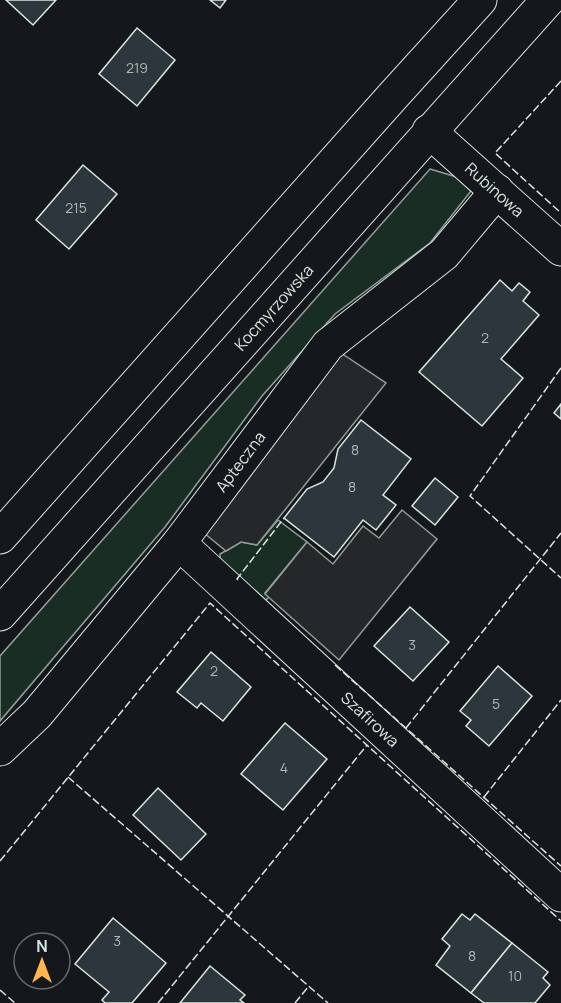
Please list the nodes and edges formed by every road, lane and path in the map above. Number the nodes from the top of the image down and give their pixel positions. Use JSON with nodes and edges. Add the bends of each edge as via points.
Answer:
{"nodes":[{"id":1,"x":480,"y":0,"type":"edge"},
{"id":2,"x":548,"y":0,"type":"edge"},
{"id":3,"x":429,"y":131,"type":"junction"},
{"id":4,"x":497,"y":191,"type":"junction"},
{"id":5,"x":561,"y":249,"type":"edge"},
{"id":6,"x":0,"y":537,"type":"edge"},
{"id":7,"x":178,"y":543,"type":"junction"},
{"id":8,"x":0,"y":614,"type":"edge"},
{"id":9,"x":0,"y":749,"type":"edge"},
{"id":10,"x":561,"y":895,"type":"edge"}],
"edges":[{"from":1,"to":6,"type":"main road"},
{"from":2,"to":3,"type":"main road","name":"Kocmyrzowska"},
{"from":3,"to":4,"type":"main road","name":"Rubinowa"},
{"from":3,"to":8,"type":"main road","name":"Kocmyrzowska"},
{"from":4,"to":5,"type":"main road","name":"Rubinowa"},
{"from":4,"to":7,"type":"main road","name":"Apteczna","via":[[444,254],[328,345]]},
{"from":7,"to":9,"type":"main road","name":"Apteczna","via":[[37,714]]},
{"from":7,"to":10,"type":"main road","name":"Szafirowa"}]}
